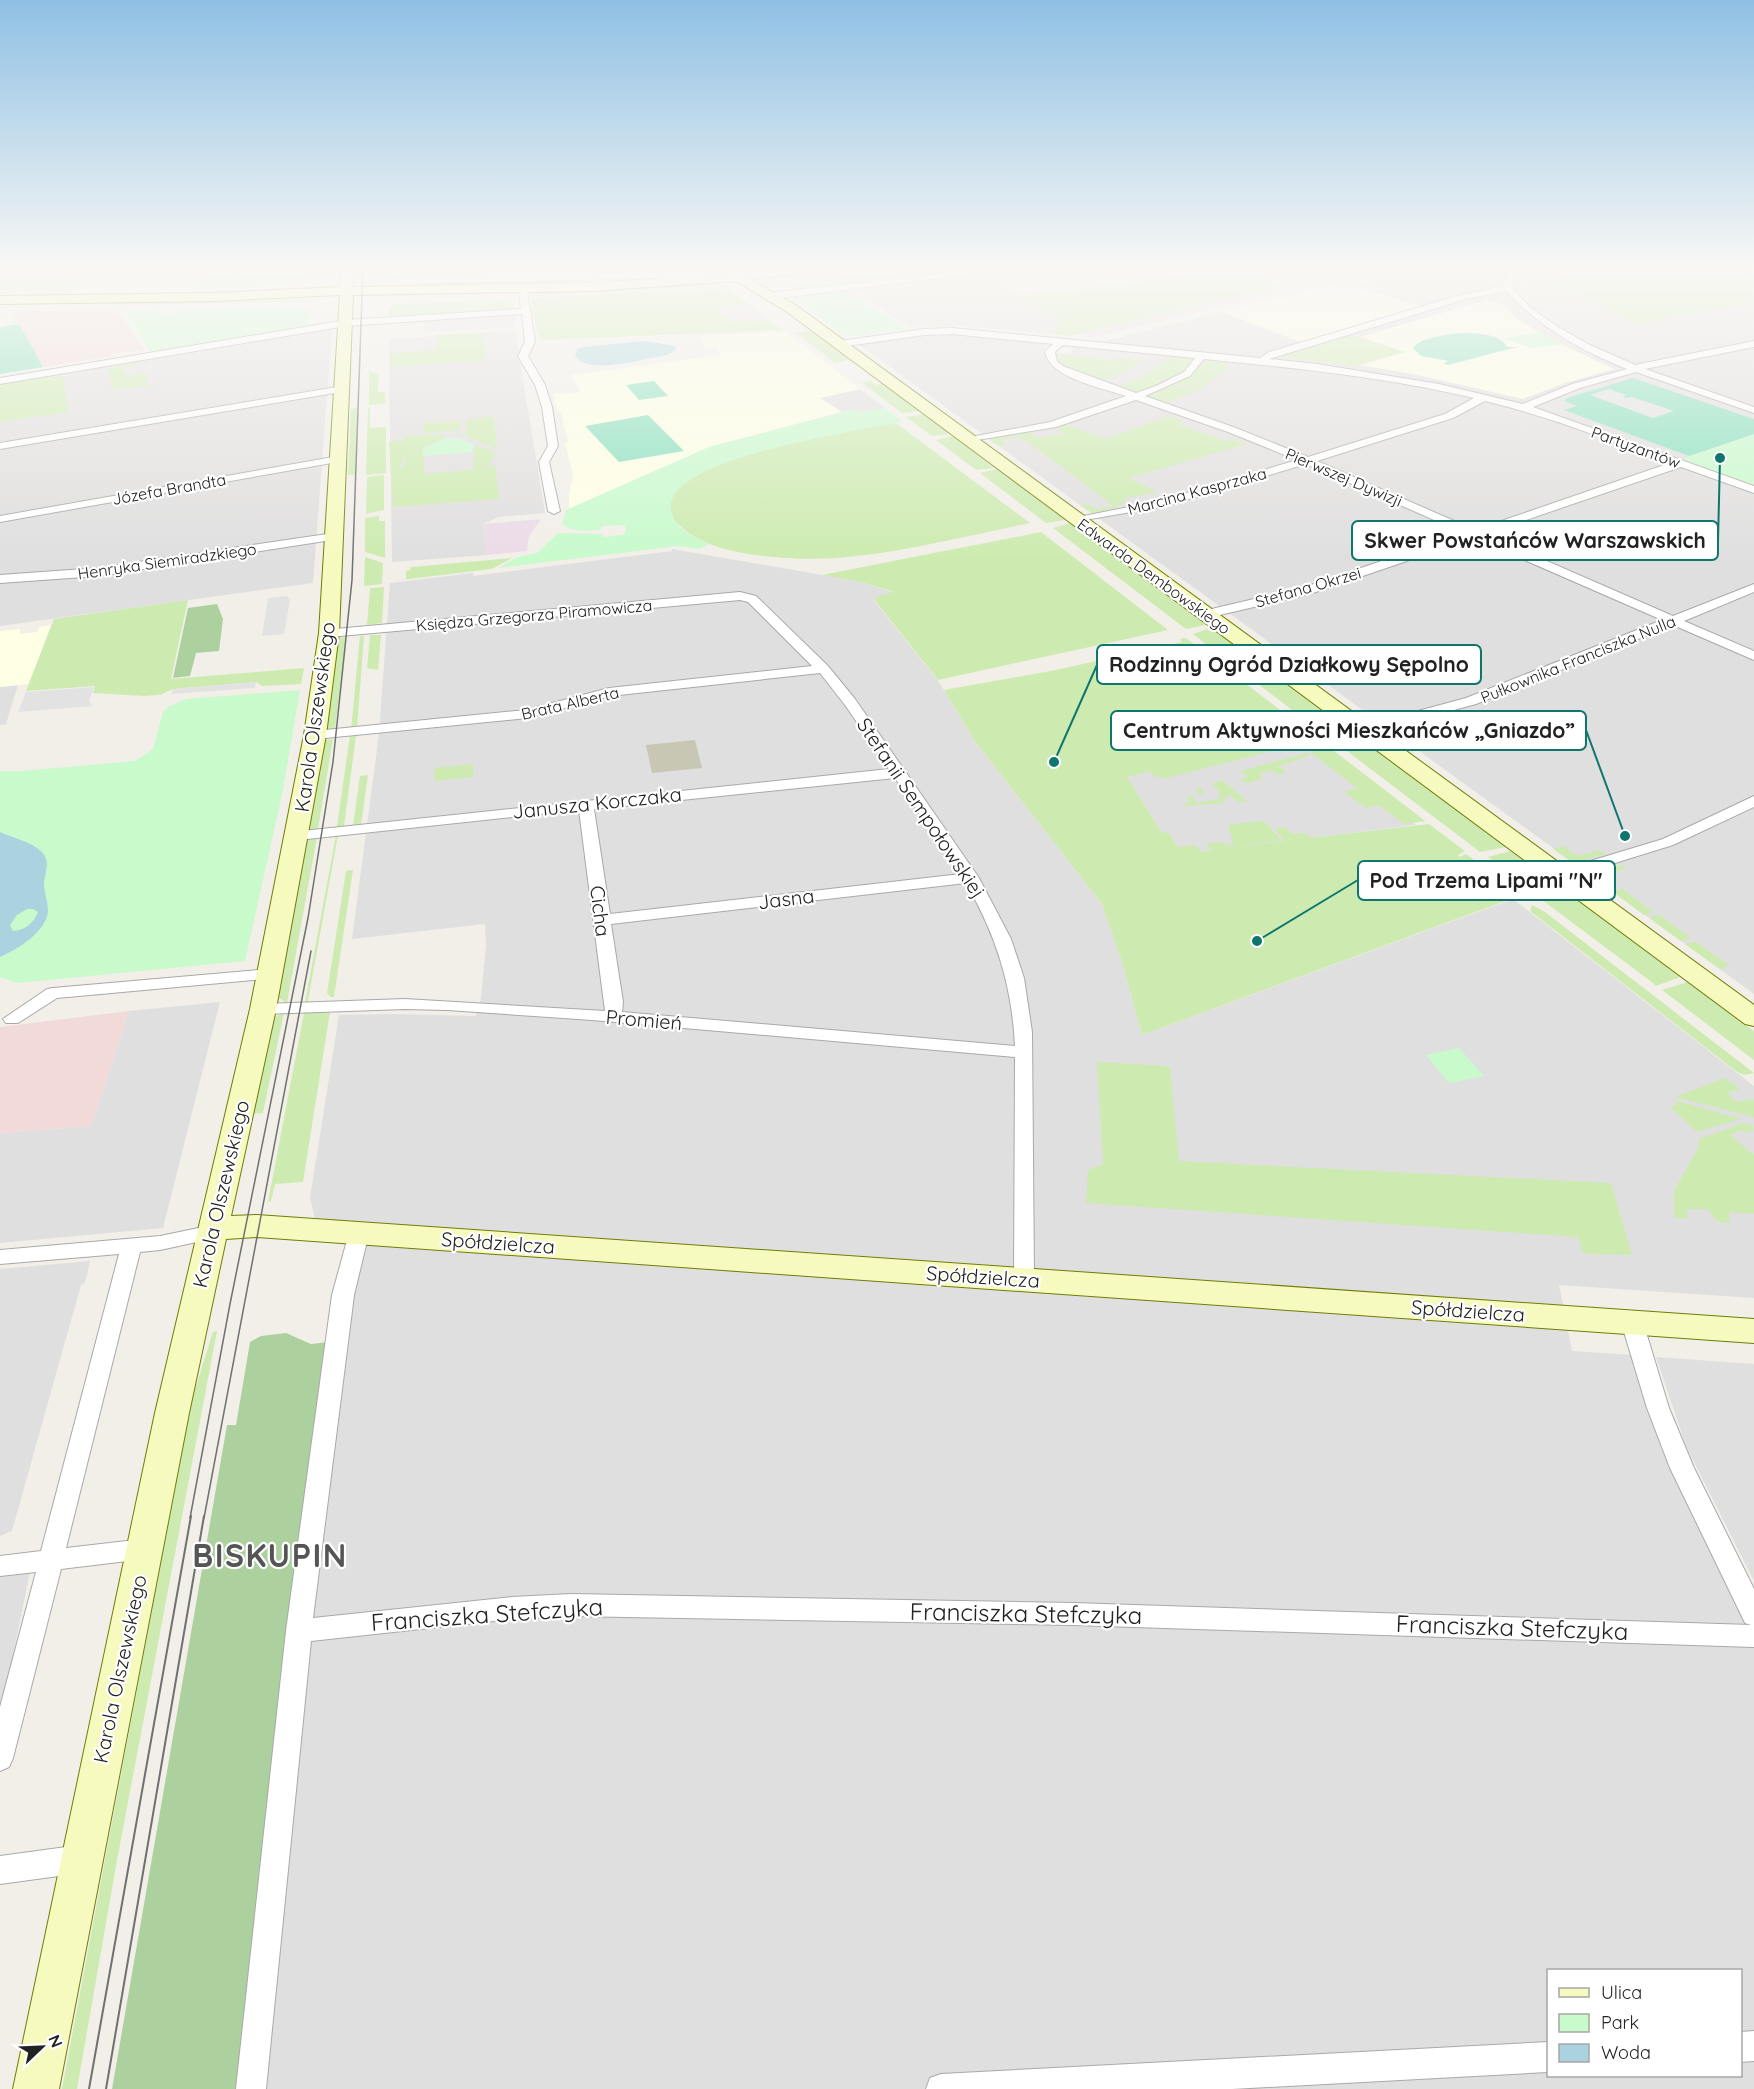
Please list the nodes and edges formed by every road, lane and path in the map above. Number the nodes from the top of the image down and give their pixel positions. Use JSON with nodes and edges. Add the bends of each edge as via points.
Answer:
{"nodes":[{"id":1,"x":103,"y":364,"type":"edge"},
{"id":2,"x":344,"y":364,"type":"edge"},
{"id":3,"x":525,"y":364,"type":"edge"},
{"id":4,"x":868,"y":364,"type":"edge"},
{"id":5,"x":1055,"y":364,"type":"edge"},
{"id":6,"x":1195,"y":364,"type":"edge"},
{"id":7,"x":1292,"y":364,"type":"edge"},
{"id":8,"x":1626,"y":364,"type":"edge"},
{"id":9,"x":1657,"y":364,"type":"edge"},
{"id":10,"x":1636,"y":369,"type":"junction"},
{"id":11,"x":0,"y":381,"type":"edge"},
{"id":12,"x":343,"y":389,"type":"junction"},
{"id":13,"x":1135,"y":397,"type":"junction"},
{"id":14,"x":1484,"y":397,"type":"junction"},
{"id":15,"x":1524,"y":407,"type":"junction"},
{"id":16,"x":1754,"y":410,"type":"edge"},
{"id":17,"x":969,"y":440,"type":"junction"},
{"id":18,"x":0,"y":446,"type":"edge"},
{"id":19,"x":339,"y":459,"type":"junction"},
{"id":20,"x":1306,"y":460,"type":"junction"},
{"id":21,"x":1681,"y":463,"type":"junction"},
{"id":22,"x":1754,"y":490,"type":"edge"},
{"id":23,"x":554,"y":511,"type":"dead end"},
{"id":24,"x":0,"y":519,"type":"edge"},
{"id":25,"x":1077,"y":520,"type":"junction"},
{"id":26,"x":1473,"y":534,"type":"junction"},
{"id":27,"x":334,"y":537,"type":"junction"},
{"id":28,"x":0,"y":579,"type":"edge"},
{"id":29,"x":1754,"y":588,"type":"edge"},
{"id":30,"x":740,"y":596,"type":"joint"},
{"id":31,"x":1207,"y":614,"type":"junction"},
{"id":32,"x":1673,"y":620,"type":"junction"},
{"id":33,"x":329,"y":633,"type":"junction"},
{"id":34,"x":1754,"y":656,"type":"edge"},
{"id":35,"x":824,"y":669,"type":"junction"},
{"id":36,"x":1364,"y":730,"type":"junction"},
{"id":37,"x":315,"y":735,"type":"junction"},
{"id":38,"x":897,"y":773,"type":"junction"},
{"id":39,"x":1754,"y":801,"type":"edge"},
{"id":40,"x":586,"y":805,"type":"junction"},
{"id":41,"x":298,"y":835,"type":"junction"},
{"id":42,"x":1560,"y":875,"type":"junction"},
{"id":43,"x":971,"y":878,"type":"junction"},
{"id":44,"x":602,"y":920,"type":"junction"},
{"id":45,"x":269,"y":974,"type":"junction"},
{"id":46,"x":262,"y":1009,"type":"junction"},
{"id":47,"x":613,"y":1017,"type":"junction"},
{"id":48,"x":1754,"y":1018,"type":"edge"},
{"id":49,"x":6,"y":1019,"type":"edge"},
{"id":50,"x":1024,"y":1052,"type":"junction"},
{"id":51,"x":213,"y":1232,"type":"junction"},
{"id":52,"x":359,"y":1233,"type":"junction"},
{"id":53,"x":132,"y":1245,"type":"junction"},
{"id":54,"x":0,"y":1257,"type":"edge"},
{"id":55,"x":1024,"y":1279,"type":"junction"},
{"id":56,"x":1632,"y":1322,"type":"junction"},
{"id":57,"x":1754,"y":1331,"type":"edge"},
{"id":58,"x":144,"y":1549,"type":"junction"},
{"id":59,"x":51,"y":1560,"type":"junction"},
{"id":60,"x":0,"y":1566,"type":"edge"},
{"id":61,"x":1754,"y":1615,"type":"edge"},
{"id":62,"x":299,"y":1631,"type":"junction"},
{"id":63,"x":1754,"y":1636,"type":"edge"},
{"id":64,"x":0,"y":1758,"type":"edge"},
{"id":65,"x":81,"y":1859,"type":"junction"},
{"id":66,"x":0,"y":1870,"type":"edge"},
{"id":67,"x":1547,"y":2057,"type":"edge"},
{"id":68,"x":36,"y":2089,"type":"edge"},
{"id":69,"x":251,"y":2089,"type":"edge"},
{"id":70,"x":940,"y":2089,"type":"edge"}],
"edges":[{"from":1,"to":11,"type":"street"},
{"from":2,"to":12,"type":"street","name":"Karola Olszewskiego"},
{"from":3,"to":23,"type":"street","via":[[541,386],[553,446],[544,462]]},
{"from":4,"to":17,"type":"street","name":"Edwarda Dembowskiego"},
{"from":5,"to":13,"type":"street","name":"Pierwszej Dywizji"},
{"from":6,"to":13,"type":"street","via":[[1180,378]]},
{"from":7,"to":14,"type":"street","name":"Partyzantów","via":[[1355,372]]},
{"from":8,"to":10,"type":"street"},
{"from":9,"to":10,"type":"street"},
{"from":10,"to":15,"type":"street","via":[[1576,386]]},
{"from":10,"to":16,"type":"street"},
{"from":12,"to":18,"type":"street"},
{"from":12,"to":19,"type":"street","name":"Karola Olszewskiego"},
{"from":13,"to":17,"type":"street","via":[[1052,425]]},
{"from":13,"to":20,"type":"street","name":"Pierwszej Dywizji"},
{"from":14,"to":15,"type":"street","name":"Partyzantów"},
{"from":14,"to":20,"type":"street","name":"Marcina Kasprzaka","via":[[1442,419]]},
{"from":15,"to":21,"type":"street","name":"Partyzantów"},
{"from":17,"to":25,"type":"street","name":"Edwarda Dembowskiego"},
{"from":19,"to":24,"type":"street","name":"Józefa Brandta"},
{"from":19,"to":27,"type":"street","name":"Karola Olszewskiego"},
{"from":20,"to":25,"type":"street","name":"Marcina Kasprzaka","via":[[1162,504]]},
{"from":20,"to":26,"type":"street","name":"Pierwszej Dywizji"},
{"from":21,"to":22,"type":"street","name":"Partyzantów"},
{"from":21,"to":26,"type":"street","name":"Stefana Okrzei"},
{"from":25,"to":31,"type":"street","name":"Edwarda Dembowskiego"},
{"from":26,"to":31,"type":"street","name":"Stefana Okrzei","via":[[1300,593]]},
{"from":26,"to":32,"type":"street","name":"Pierwszej Dywizji"},
{"from":27,"to":28,"type":"street","name":"Henryka Siemiradzkiego","via":[[98,572]]},
{"from":27,"to":33,"type":"street","name":"Karola Olszewskiego"},
{"from":29,"to":32,"type":"street","name":"Pułkownika Franciszka Nulla"},
{"from":30,"to":33,"type":"street","name":"Księdza Grzegorza Piramowicza"},
{"from":30,"to":35,"type":"street","name":"Stefanii Sempołowskiej","via":[[752,599]]},
{"from":31,"to":36,"type":"street","name":"Edwarda Dembowskiego"},
{"from":32,"to":34,"type":"street","name":"Pierwszej Dywizji"},
{"from":32,"to":36,"type":"street","name":"Pułkownika Franciszka Nulla","via":[[1471,701]]},
{"from":33,"to":37,"type":"street","name":"Karola Olszewskiego"},
{"from":35,"to":37,"type":"street","name":"Brata Alberta","via":[[609,692],[527,714]]},
{"from":35,"to":38,"type":"street","name":"Stefanii Sempołowskiej"},
{"from":36,"to":42,"type":"street","name":"Edwarda Dembowskiego"},
{"from":37,"to":41,"type":"street","name":"Karola Olszewskiego"},
{"from":38,"to":40,"type":"street","name":"Janusza Korczaka"},
{"from":38,"to":43,"type":"street","name":"Stefanii Sempołowskiej"},
{"from":39,"to":42,"type":"street","via":[[1668,843]]},
{"from":40,"to":41,"type":"street","name":"Janusza Korczaka"},
{"from":40,"to":44,"type":"street","name":"Cicha"},
{"from":41,"to":45,"type":"street","name":"Karola Olszewskiego"},
{"from":42,"to":48,"type":"street","name":"Edwarda Dembowskiego"},
{"from":43,"to":44,"type":"street","name":"Jasna"},
{"from":43,"to":50,"type":"street","name":"Stefanii Sempołowskiej","via":[[1011,959]]},
{"from":44,"to":47,"type":"street","name":"Cicha"},
{"from":45,"to":46,"type":"street","name":"Karola Olszewskiego"},
{"from":45,"to":49,"type":"street","via":[[72,991],[39,1016]]},
{"from":46,"to":47,"type":"street","name":"Promień","via":[[405,1004]]},
{"from":46,"to":51,"type":"street","name":"Karola Olszewskiego"},
{"from":47,"to":50,"type":"street","name":"Promień"},
{"from":50,"to":55,"type":"street","name":"Stefanii Sempołowskiej"},
{"from":51,"to":52,"type":"street","name":"Spółdzielcza","via":[[245,1226]]},
{"from":51,"to":53,"type":"street"},
{"from":51,"to":58,"type":"street","name":"Karola Olszewskiego"},
{"from":52,"to":55,"type":"street","name":"Spółdzielcza"},
{"from":52,"to":62,"type":"street","via":[[343,1295]]},
{"from":53,"to":54,"type":"street"},
{"from":53,"to":59,"type":"street"},
{"from":55,"to":56,"type":"street","name":"Spółdzielcza"},
{"from":56,"to":57,"type":"street","name":"Spółdzielcza"},
{"from":56,"to":61,"type":"street","via":[[1658,1408],[1682,1468]]},
{"from":58,"to":59,"type":"street"},
{"from":58,"to":65,"type":"street","name":"Karola Olszewskiego"},
{"from":59,"to":60,"type":"street"},
{"from":59,"to":64,"type":"street"},
{"from":62,"to":63,"type":"street","name":"Franciszka Stefczyka","via":[[572,1605],[1085,1615]]},
{"from":62,"to":69,"type":"street"},
{"from":65,"to":66,"type":"street"},
{"from":65,"to":68,"type":"street","name":"Karola Olszewskiego"},
{"from":67,"to":70,"type":"street"}]}
